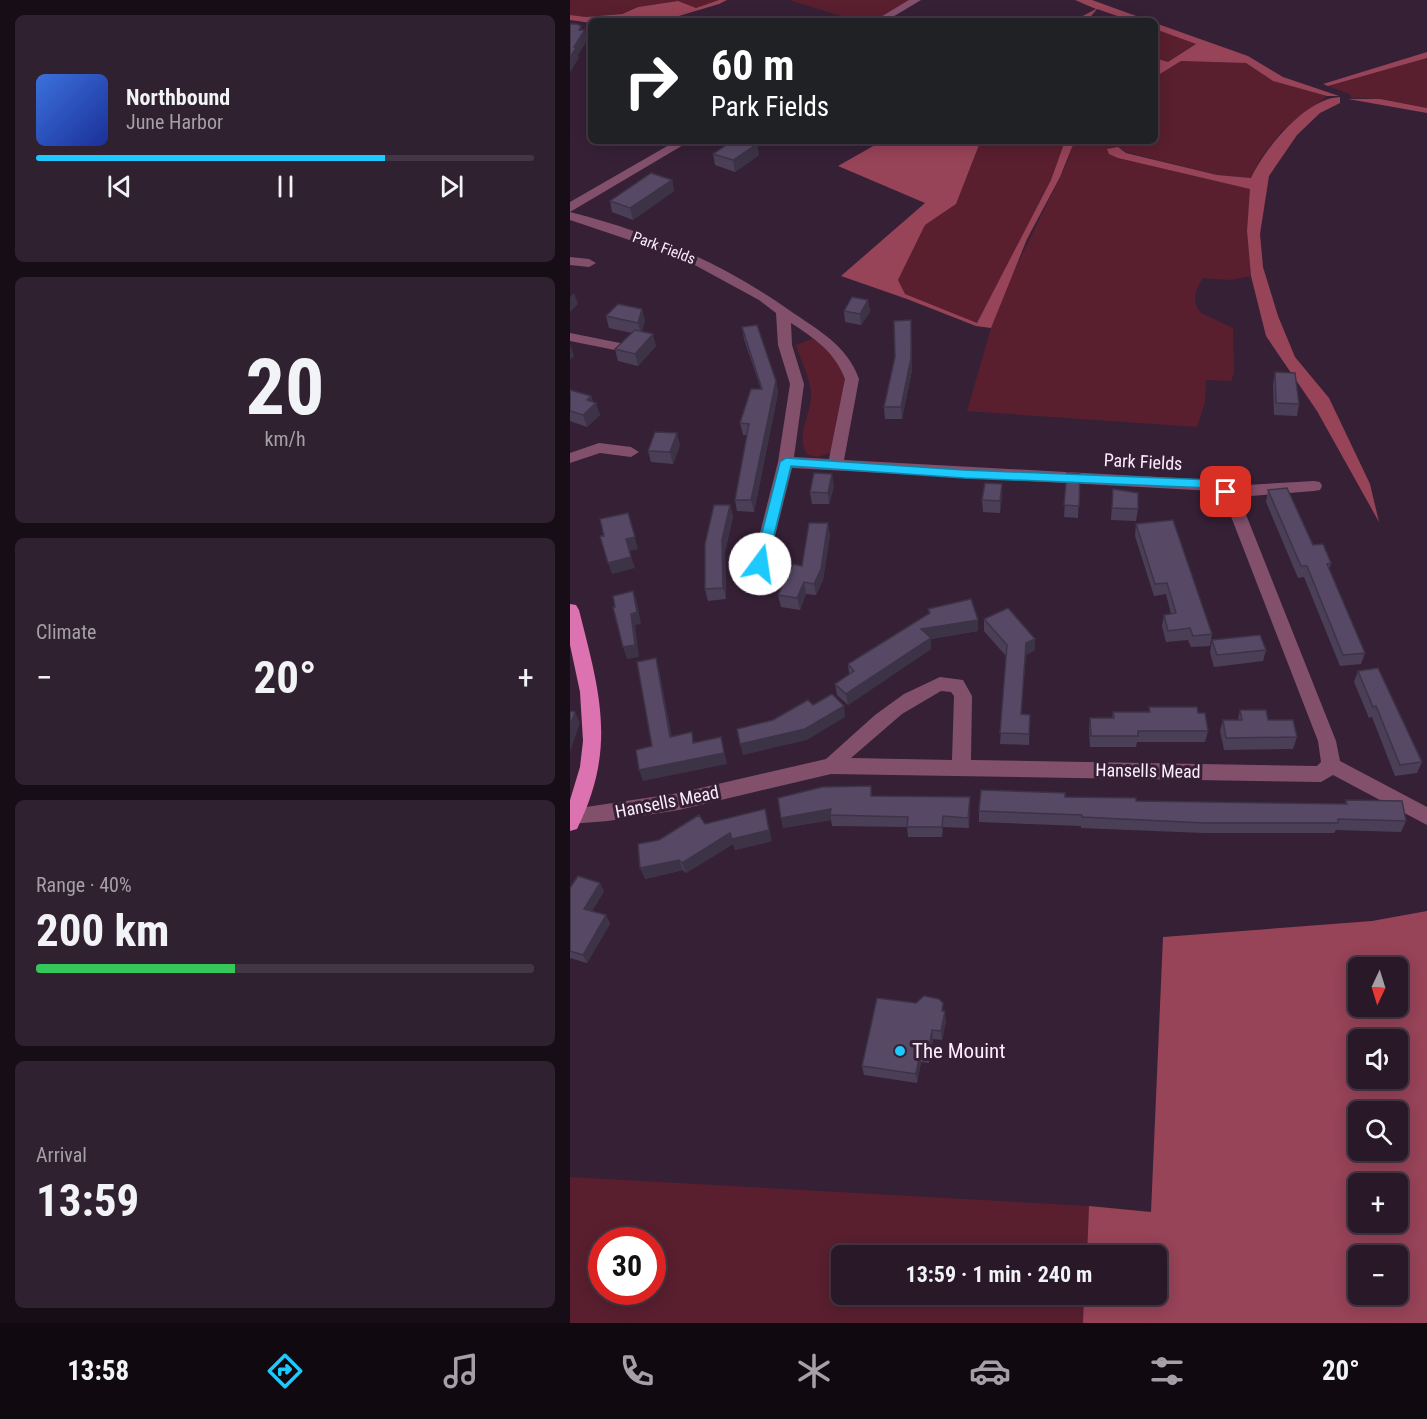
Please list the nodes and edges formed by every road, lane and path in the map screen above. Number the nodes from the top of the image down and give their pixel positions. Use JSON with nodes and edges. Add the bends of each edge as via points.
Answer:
{"nodes":[{"id":1,"x":916,"y":0,"type":"edge"},
{"id":2,"x":884,"y":18,"type":"edge"},
{"id":3,"x":679,"y":144,"type":"edge"},
{"id":4,"x":570,"y":208,"type":"edge"},
{"id":5,"x":570,"y":216,"type":"edge"},
{"id":6,"x":570,"y":261,"type":"edge"},
{"id":7,"x":589,"y":263,"type":"dead end"},
{"id":8,"x":783,"y":312,"type":"junction"},
{"id":9,"x":816,"y":335,"type":"junction"},
{"id":10,"x":570,"y":337,"type":"edge"},
{"id":11,"x":785,"y":345,"type":"junction"},
{"id":12,"x":615,"y":346,"type":"edge"},
{"id":13,"x":631,"y":452,"type":"dead end"},
{"id":14,"x":570,"y":458,"type":"edge"},
{"id":15,"x":786,"y":462,"type":"junction"},
{"id":16,"x":836,"y":464,"type":"junction"},
{"id":17,"x":1314,"y":486,"type":"dead end"},
{"id":18,"x":1226,"y":492,"type":"junction"},
{"id":19,"x":760,"y":564,"type":"dead end"},
{"id":20,"x":570,"y":610,"type":"edge"},
{"id":21,"x":1331,"y":765,"type":"junction"},
{"id":22,"x":831,"y":766,"type":"junction"},
{"id":23,"x":961,"y":767,"type":"junction"},
{"id":24,"x":1427,"y":818,"type":"edge"},
{"id":25,"x":571,"y":820,"type":"edge"}],
"edges":[{"from":1,"to":2,"type":"street"},
{"from":3,"to":4,"type":"street"},
{"from":5,"to":8,"type":"street","name":"Park Fields","via":[[685,254],[764,297]]},
{"from":6,"to":7,"type":"street"},
{"from":8,"to":9,"type":"street","name":"Park Fields"},
{"from":8,"to":11,"type":"street"},
{"from":9,"to":11,"type":"street"},
{"from":9,"to":16,"type":"street","name":"Park Fields","via":[[842,357],[852,379]]},
{"from":10,"to":12,"type":"street"},
{"from":11,"to":15,"type":"street","via":[[797,384]]},
{"from":13,"to":14,"type":"street","via":[[599,448]]},
{"from":15,"to":16,"type":"street","name":"Park Fields"},
{"from":15,"to":19,"type":"street"},
{"from":16,"to":18,"type":"street","name":"Park Fields","via":[[964,474],[1213,484]]},
{"from":17,"to":18,"type":"street"},
{"from":18,"to":21,"type":"street","via":[[1233,499],[1327,741]]},
{"from":20,"to":25,"type":"main road","via":[[589,680],[594,719],[591,766]]},
{"from":21,"to":23,"type":"street","name":"Hansells Mead","via":[[1321,774]]},
{"from":21,"to":24,"type":"street"},
{"from":22,"to":23,"type":"street","name":"Hansells Mead"},
{"from":22,"to":23,"type":"street","via":[[869,729],[939,684],[957,685],[963,696]]},
{"from":22,"to":25,"type":"street","name":"Hansells Mead","via":[[627,812]]}]}
